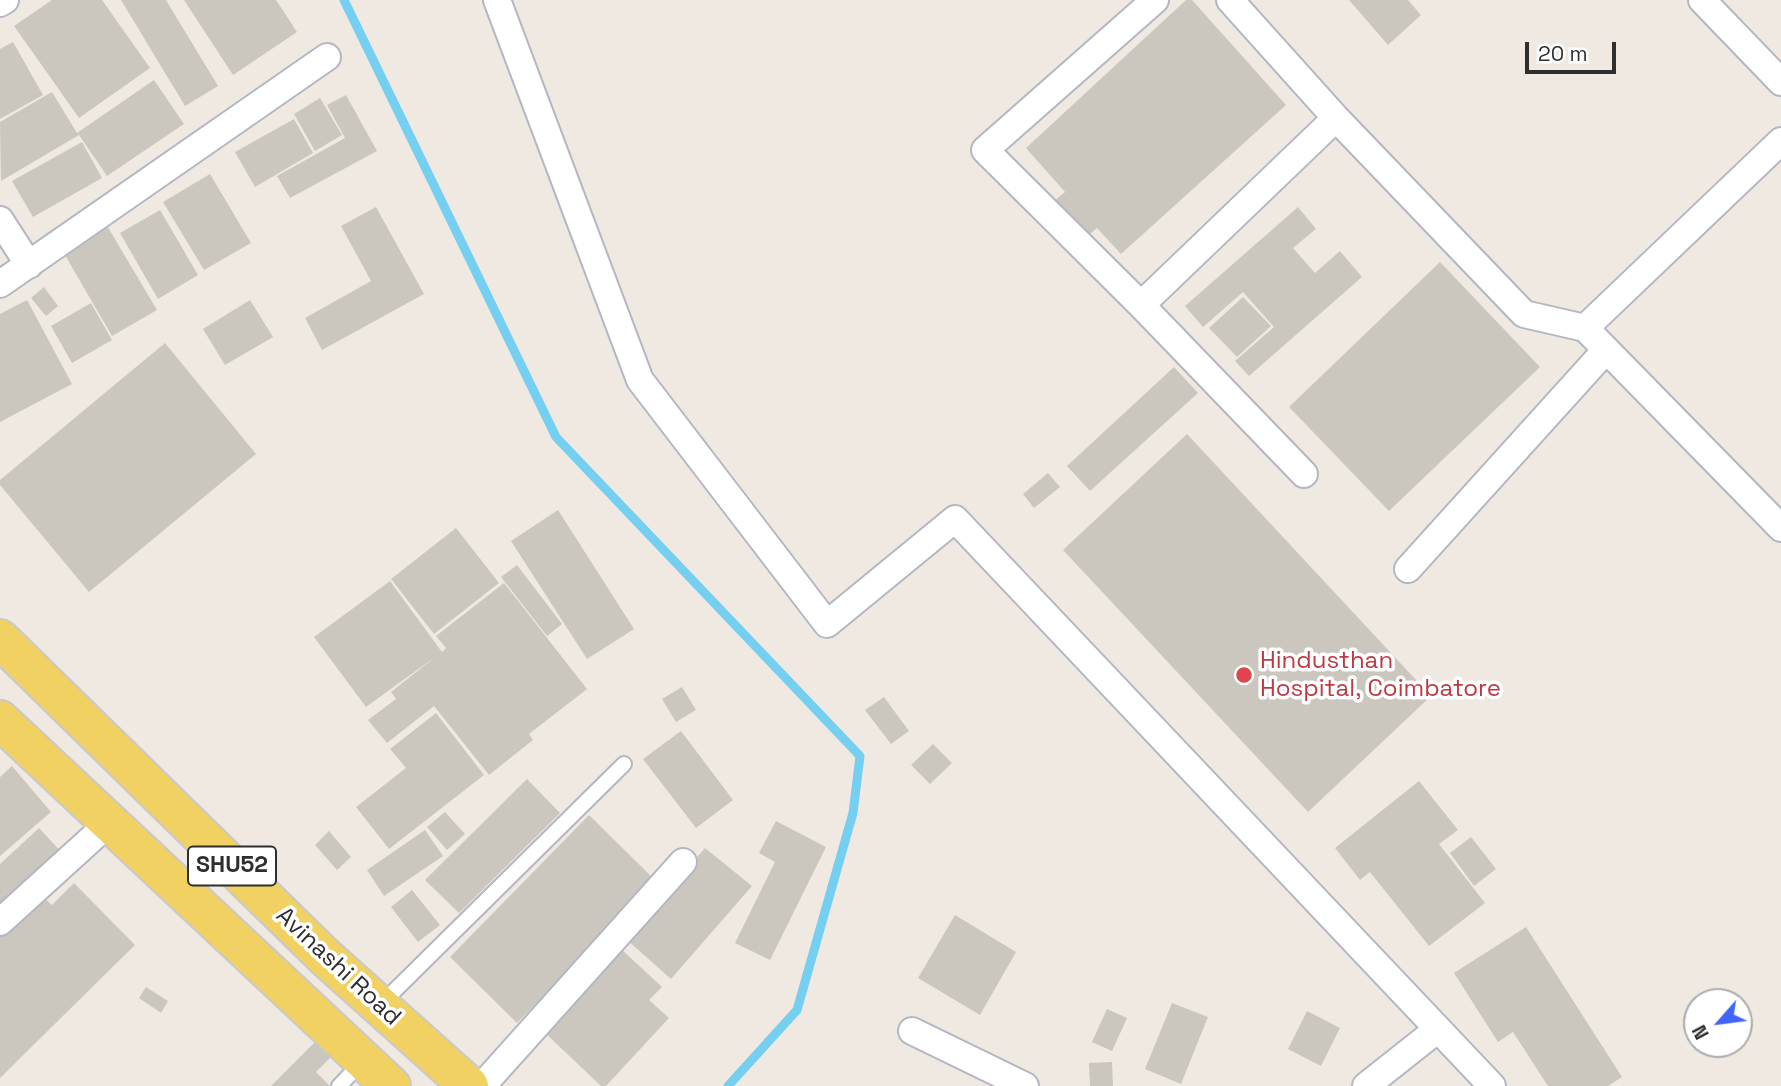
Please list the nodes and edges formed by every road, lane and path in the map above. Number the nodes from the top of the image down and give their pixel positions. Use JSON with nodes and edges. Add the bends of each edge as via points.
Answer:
{"nodes":[{"id":1,"x":5,"y":0,"type":"edge"},
{"id":2,"x":498,"y":0,"type":"edge"},
{"id":3,"x":1155,"y":0,"type":"edge"},
{"id":4,"x":1230,"y":0,"type":"edge"},
{"id":5,"x":1702,"y":0,"type":"edge"},
{"id":6,"x":0,"y":3,"type":"edge"},
{"id":7,"x":327,"y":57,"type":"dead end"},
{"id":8,"x":1781,"y":82,"type":"edge"},
{"id":9,"x":1336,"y":118,"type":"junction"},
{"id":10,"x":1781,"y":141,"type":"edge"},
{"id":11,"x":0,"y":220,"type":"edge"},
{"id":12,"x":29,"y":265,"type":"junction"},
{"id":13,"x":0,"y":284,"type":"edge"},
{"id":14,"x":1141,"y":304,"type":"junction"},
{"id":15,"x":1585,"y":328,"type":"junction"},
{"id":16,"x":1606,"y":350,"type":"junction"},
{"id":17,"x":1304,"y":474,"type":"dead end"},
{"id":18,"x":1781,"y":528,"type":"edge"},
{"id":19,"x":1408,"y":569,"type":"dead end"},
{"id":20,"x":0,"y":639,"type":"edge"},
{"id":21,"x":0,"y":720,"type":"edge"},
{"id":22,"x":624,"y":764,"type":"dead end"},
{"id":23,"x":110,"y":822,"type":"junction"},
{"id":24,"x":683,"y":862,"type":"dead end"},
{"id":25,"x":0,"y":922,"type":"edge"},
{"id":26,"x":379,"y":1006,"type":"junction"},
{"id":27,"x":1438,"y":1029,"type":"junction"},
{"id":28,"x":912,"y":1031,"type":"dead end"},
{"id":29,"x":351,"y":1073,"type":"edge"},
{"id":30,"x":391,"y":1086,"type":"edge"},
{"id":31,"x":469,"y":1086,"type":"edge"},
{"id":32,"x":482,"y":1086,"type":"edge"},
{"id":33,"x":1025,"y":1086,"type":"edge"},
{"id":34,"x":1366,"y":1086,"type":"edge"},
{"id":35,"x":1492,"y":1086,"type":"edge"}],
"edges":[{"from":1,"to":6,"type":"street"},
{"from":2,"to":27,"type":"street","via":[[640,380],[827,624],[955,519]]},
{"from":3,"to":14,"type":"street","via":[[985,150]]},
{"from":4,"to":9,"type":"street"},
{"from":5,"to":8,"type":"street"},
{"from":7,"to":12,"type":"street"},
{"from":9,"to":14,"type":"street"},
{"from":9,"to":15,"type":"street","via":[[1524,314]]},
{"from":10,"to":15,"type":"street"},
{"from":11,"to":12,"type":"street"},
{"from":12,"to":13,"type":"street"},
{"from":14,"to":17,"type":"street"},
{"from":15,"to":16,"type":"street"},
{"from":16,"to":18,"type":"street"},
{"from":16,"to":19,"type":"street"},
{"from":20,"to":26,"type":"main road","name":"Avinashi Road","number":"SHU52"},
{"from":21,"to":23,"type":"main road","name":"Avinashi Road","number":"SHU52"},
{"from":22,"to":26,"type":"lane"},
{"from":23,"to":25,"type":"street"},
{"from":23,"to":29,"type":"main road","name":"Avinashi Road","number":"SHU52"},
{"from":24,"to":32,"type":"street"},
{"from":26,"to":31,"type":"main road","name":"Avinashi Road","number":"SHU52"},
{"from":27,"to":34,"type":"street"},
{"from":27,"to":35,"type":"street"},
{"from":28,"to":33,"type":"street"},
{"from":29,"to":30,"type":"main road","name":"Avinashi Road","number":"SHU52"}]}
